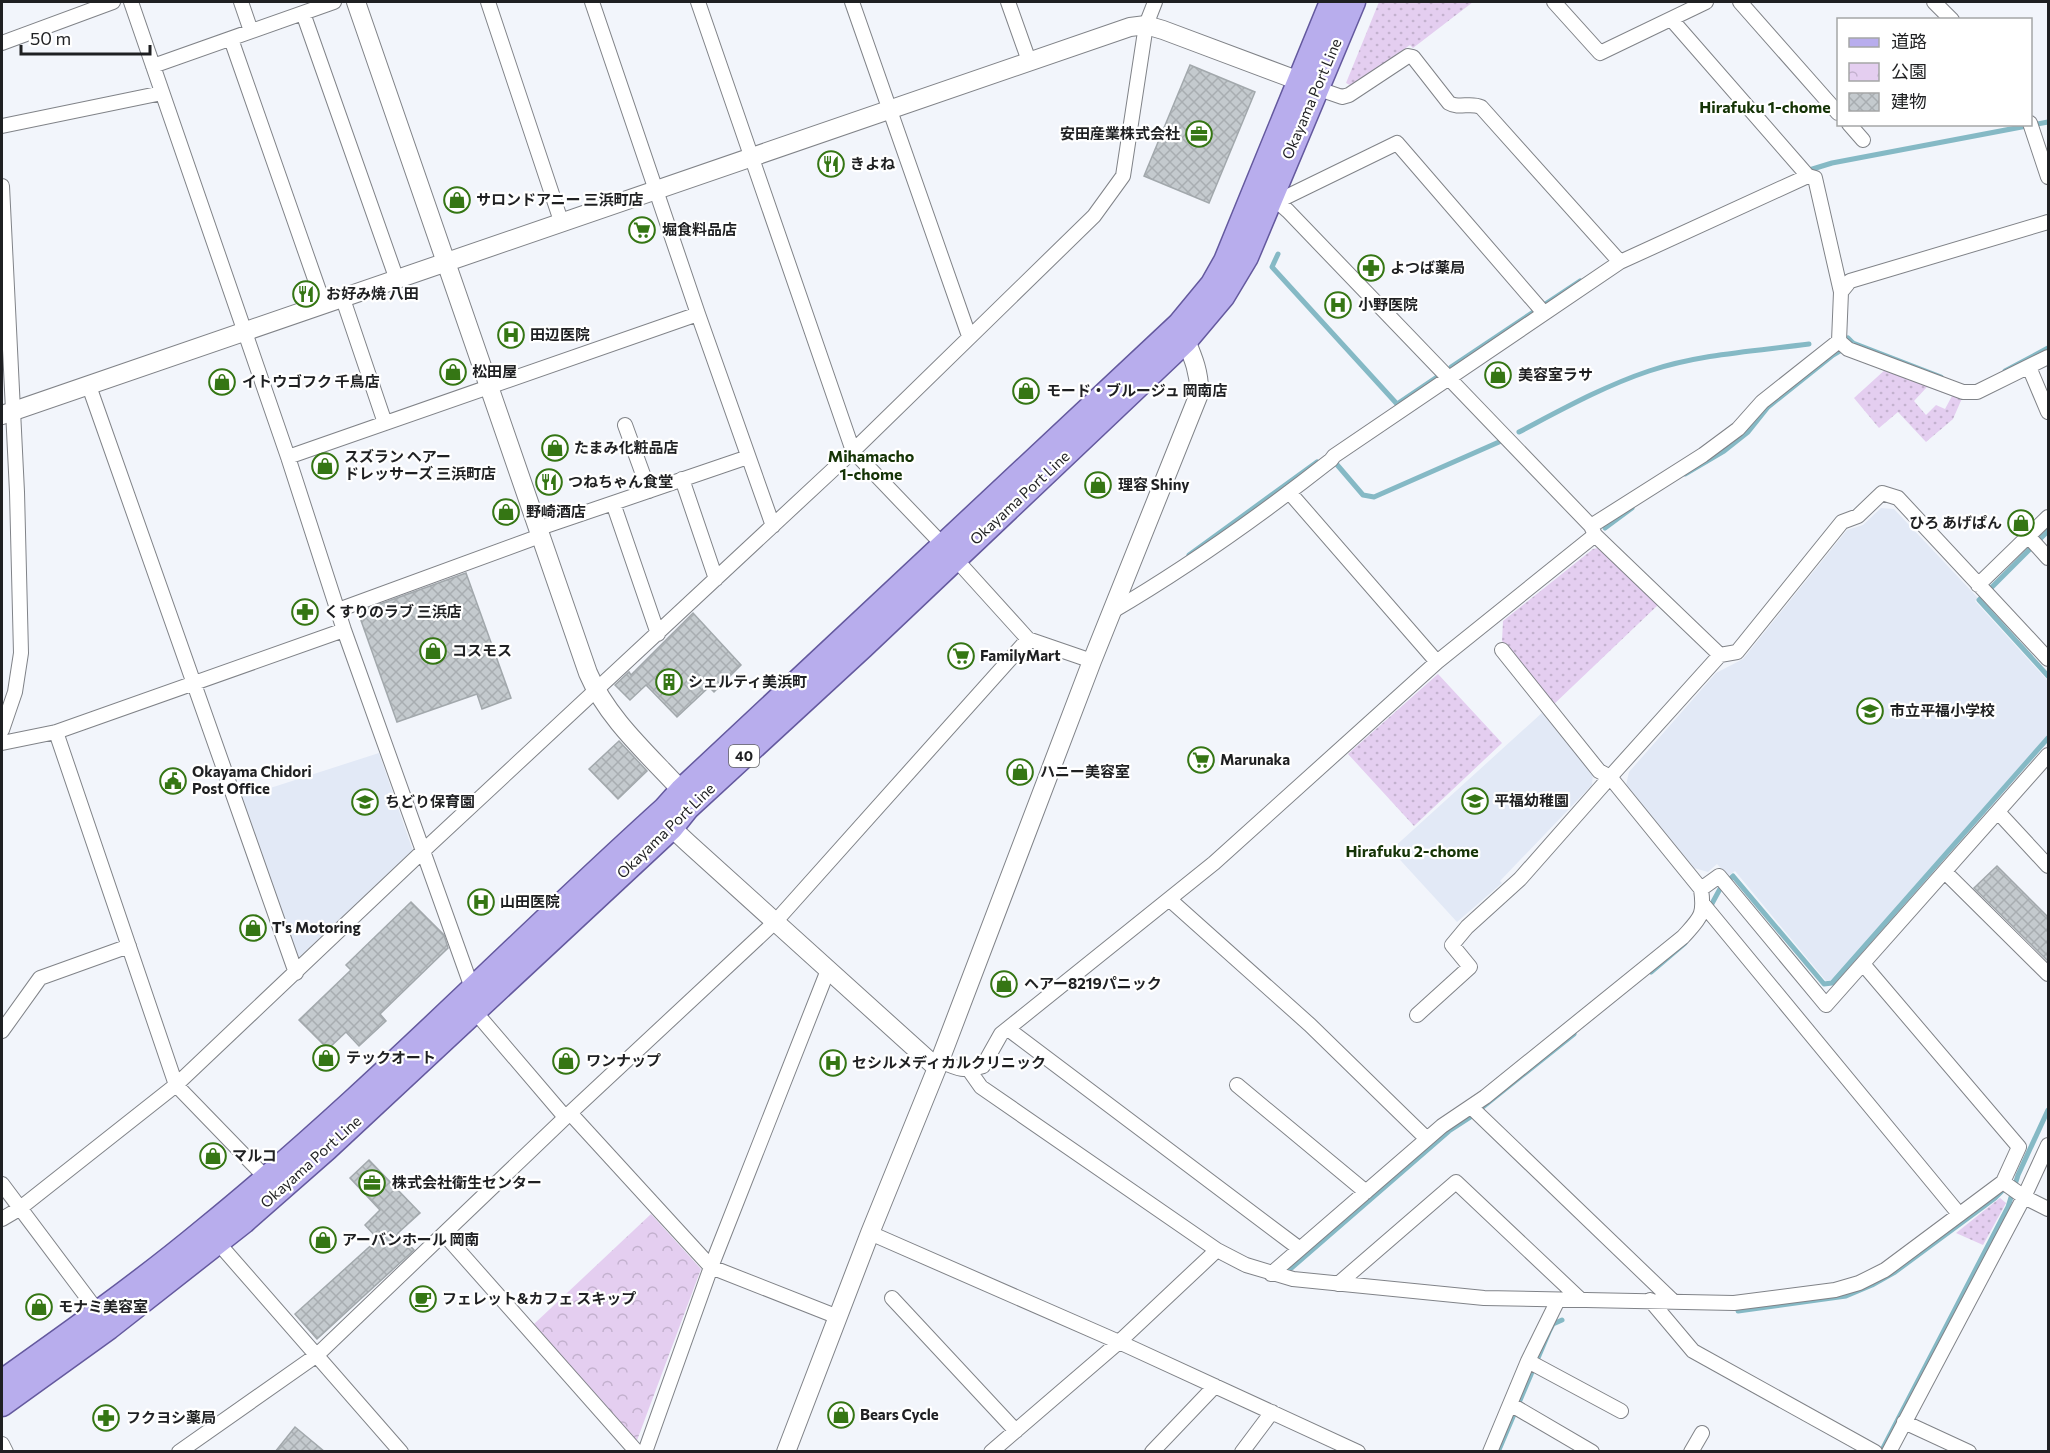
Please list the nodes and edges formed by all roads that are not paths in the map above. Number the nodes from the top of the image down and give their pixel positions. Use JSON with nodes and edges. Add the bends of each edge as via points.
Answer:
{"nodes":[{"id":1,"x":113,"y":2,"type":"edge"},
{"id":2,"x":131,"y":2,"type":"edge"},
{"id":3,"x":241,"y":2,"type":"edge"},
{"id":4,"x":334,"y":2,"type":"edge"},
{"id":5,"x":356,"y":2,"type":"edge"},
{"id":6,"x":488,"y":2,"type":"edge"},
{"id":7,"x":591,"y":2,"type":"edge"},
{"id":8,"x":698,"y":2,"type":"edge"},
{"id":9,"x":852,"y":2,"type":"edge"},
{"id":10,"x":1008,"y":2,"type":"edge"},
{"id":11,"x":1155,"y":2,"type":"edge"},
{"id":12,"x":1331,"y":2,"type":"edge"},
{"id":13,"x":1354,"y":2,"type":"edge"},
{"id":14,"x":1554,"y":2,"type":"edge"},
{"id":15,"x":1703,"y":2,"type":"edge"},
{"id":16,"x":1740,"y":2,"type":"edge"},
{"id":17,"x":1934,"y":2,"type":"edge"},
{"id":18,"x":303,"y":13,"type":"junction"},
{"id":19,"x":1950,"y":18,"type":"edge"},
{"id":20,"x":1671,"y":19,"type":"junction"},
{"id":21,"x":1146,"y":25,"type":"junction"},
{"id":22,"x":251,"y":31,"type":"junction"},
{"id":23,"x":231,"y":39,"type":"junction"},
{"id":24,"x":2,"y":43,"type":"edge"},
{"id":25,"x":1029,"y":62,"type":"junction"},
{"id":26,"x":153,"y":66,"type":"junction"},
{"id":27,"x":1307,"y":84,"type":"junction"},
{"id":28,"x":162,"y":93,"type":"junction"},
{"id":29,"x":890,"y":110,"type":"junction"},
{"id":30,"x":1837,"y":111,"type":"edge"},
{"id":31,"x":2,"y":126,"type":"edge"},
{"id":32,"x":1851,"y":126,"type":"edge"},
{"id":33,"x":2031,"y":126,"type":"edge"},
{"id":34,"x":1863,"y":140,"type":"dead end"},
{"id":35,"x":752,"y":157,"type":"junction"},
{"id":36,"x":1805,"y":173,"type":"junction"},
{"id":37,"x":2049,"y":177,"type":"edge"},
{"id":38,"x":2,"y":186,"type":"edge"},
{"id":39,"x":657,"y":191,"type":"junction"},
{"id":40,"x":1269,"y":194,"type":"junction"},
{"id":41,"x":2049,"y":222,"type":"edge"},
{"id":42,"x":562,"y":224,"type":"junction"},
{"id":43,"x":1617,"y":259,"type":"junction"},
{"id":44,"x":446,"y":263,"type":"junction"},
{"id":45,"x":398,"y":280,"type":"junction"},
{"id":46,"x":1841,"y":292,"type":"junction"},
{"id":47,"x":343,"y":299,"type":"junction"},
{"id":48,"x":324,"y":305,"type":"junction"},
{"id":49,"x":1541,"y":310,"type":"junction"},
{"id":50,"x":698,"y":315,"type":"junction"},
{"id":51,"x":244,"y":333,"type":"junction"},
{"id":52,"x":1183,"y":333,"type":"junction"},
{"id":53,"x":969,"y":336,"type":"junction"},
{"id":54,"x":1843,"y":344,"type":"junction"},
{"id":55,"x":2049,"y":357,"type":"edge"},
{"id":56,"x":2029,"y":367,"type":"junction"},
{"id":57,"x":1448,"y":378,"type":"junction"},
{"id":58,"x":89,"y":386,"type":"junction"},
{"id":59,"x":488,"y":386,"type":"junction"},
{"id":60,"x":2049,"y":412,"type":"edge"},
{"id":61,"x":7,"y":413,"type":"edge"},
{"id":62,"x":384,"y":423,"type":"junction"},
{"id":63,"x":625,"y":425,"type":"dead end"},
{"id":64,"x":854,"y":451,"type":"junction"},
{"id":65,"x":288,"y":457,"type":"junction"},
{"id":66,"x":748,"y":457,"type":"junction"},
{"id":67,"x":682,"y":480,"type":"junction"},
{"id":68,"x":648,"y":491,"type":"junction"},
{"id":69,"x":1290,"y":493,"type":"junction"},
{"id":70,"x":612,"y":503,"type":"junction"},
{"id":71,"x":2049,"y":517,"type":"edge"},
{"id":72,"x":773,"y":526,"type":"junction"},
{"id":73,"x":1593,"y":530,"type":"junction"},
{"id":74,"x":539,"y":532,"type":"junction"},
{"id":75,"x":2033,"y":541,"type":"junction"},
{"id":76,"x":949,"y":551,"type":"junction"},
{"id":77,"x":2049,"y":558,"type":"edge"},
{"id":78,"x":716,"y":579,"type":"junction"},
{"id":79,"x":1984,"y":591,"type":"junction"},
{"id":80,"x":338,"y":610,"type":"junction"},
{"id":81,"x":1111,"y":612,"type":"junction"},
{"id":82,"x":344,"y":630,"type":"junction"},
{"id":83,"x":658,"y":634,"type":"junction"},
{"id":84,"x":1028,"y":639,"type":"junction"},
{"id":85,"x":1502,"y":651,"type":"dead end"},
{"id":86,"x":1720,"y":655,"type":"junction"},
{"id":87,"x":2049,"y":659,"type":"edge"},
{"id":88,"x":1092,"y":661,"type":"junction"},
{"id":89,"x":1437,"y":662,"type":"junction"},
{"id":90,"x":194,"y":684,"type":"junction"},
{"id":91,"x":596,"y":691,"type":"junction"},
{"id":92,"x":2,"y":730,"type":"edge"},
{"id":93,"x":56,"y":732,"type":"junction"},
{"id":94,"x":2,"y":743,"type":"edge"},
{"id":95,"x":2049,"y":755,"type":"edge"},
{"id":96,"x":1610,"y":777,"type":"junction"},
{"id":97,"x":684,"y":799,"type":"junction"},
{"id":98,"x":1998,"y":812,"type":"junction"},
{"id":99,"x":668,"y":819,"type":"junction"},
{"id":100,"x":423,"y":851,"type":"junction"},
{"id":101,"x":2049,"y":866,"type":"edge"},
{"id":102,"x":1945,"y":872,"type":"junction"},
{"id":103,"x":1701,"y":889,"type":"junction"},
{"id":104,"x":1168,"y":899,"type":"junction"},
{"id":105,"x":1707,"y":909,"type":"junction"},
{"id":106,"x":775,"y":922,"type":"junction"},
{"id":107,"x":129,"y":946,"type":"junction"},
{"id":108,"x":1863,"y":964,"type":"junction"},
{"id":109,"x":828,"y":970,"type":"junction"},
{"id":110,"x":296,"y":973,"type":"junction"},
{"id":111,"x":2049,"y":974,"type":"edge"},
{"id":112,"x":473,"y":1000,"type":"junction"},
{"id":113,"x":1417,"y":1015,"type":"dead end"},
{"id":114,"x":1008,"y":1029,"type":"junction"},
{"id":115,"x":2,"y":1031,"type":"edge"},
{"id":116,"x":938,"y":1065,"type":"junction"},
{"id":117,"x":969,"y":1070,"type":"junction"},
{"id":118,"x":176,"y":1085,"type":"junction"},
{"id":119,"x":1237,"y":1085,"type":"dead end"},
{"id":120,"x":1475,"y":1111,"type":"junction"},
{"id":121,"x":568,"y":1115,"type":"junction"},
{"id":122,"x":1427,"y":1139,"type":"junction"},
{"id":123,"x":2049,"y":1145,"type":"edge"},
{"id":124,"x":2,"y":1184,"type":"edge"},
{"id":125,"x":273,"y":1184,"type":"junction"},
{"id":126,"x":2013,"y":1189,"type":"junction"},
{"id":127,"x":1366,"y":1191,"type":"junction"},
{"id":128,"x":20,"y":1209,"type":"junction"},
{"id":129,"x":2049,"y":1209,"type":"edge"},
{"id":130,"x":1959,"y":1214,"type":"junction"},
{"id":131,"x":2,"y":1220,"type":"edge"},
{"id":132,"x":870,"y":1233,"type":"junction"},
{"id":133,"x":444,"y":1234,"type":"junction"},
{"id":134,"x":212,"y":1236,"type":"junction"},
{"id":135,"x":1300,"y":1249,"type":"junction"},
{"id":136,"x":1217,"y":1250,"type":"junction"},
{"id":137,"x":711,"y":1267,"type":"junction"},
{"id":138,"x":1271,"y":1274,"type":"junction"},
{"id":139,"x":1338,"y":1284,"type":"junction"},
{"id":140,"x":892,"y":1298,"type":"dead end"},
{"id":141,"x":1558,"y":1300,"type":"junction"},
{"id":142,"x":1581,"y":1300,"type":"junction"},
{"id":143,"x":1650,"y":1300,"type":"junction"},
{"id":144,"x":1673,"y":1301,"type":"junction"},
{"id":145,"x":838,"y":1317,"type":"junction"},
{"id":146,"x":104,"y":1320,"type":"junction"},
{"id":147,"x":1119,"y":1342,"type":"junction"},
{"id":148,"x":317,"y":1355,"type":"junction"},
{"id":149,"x":1533,"y":1363,"type":"junction"},
{"id":150,"x":2,"y":1381,"type":"edge"},
{"id":151,"x":1215,"y":1386,"type":"junction"},
{"id":152,"x":2,"y":1405,"type":"edge"},
{"id":153,"x":1515,"y":1407,"type":"junction"},
{"id":154,"x":1621,"y":1411,"type":"dead end"},
{"id":155,"x":1272,"y":1412,"type":"junction"},
{"id":156,"x":1904,"y":1422,"type":"junction"},
{"id":157,"x":1016,"y":1431,"type":"junction"},
{"id":158,"x":1701,"y":1433,"type":"dead end"},
{"id":159,"x":2,"y":1444,"type":"edge"},
{"id":160,"x":1350,"y":1450,"type":"edge"},
{"id":161,"x":1694,"y":1450,"type":"edge"},
{"id":162,"x":6,"y":1452,"type":"edge"},
{"id":163,"x":179,"y":1452,"type":"edge"},
{"id":164,"x":401,"y":1452,"type":"edge"},
{"id":165,"x":637,"y":1452,"type":"edge"},
{"id":166,"x":645,"y":1452,"type":"edge"},
{"id":167,"x":786,"y":1452,"type":"edge"},
{"id":168,"x":991,"y":1452,"type":"edge"},
{"id":169,"x":1152,"y":1452,"type":"edge"},
{"id":170,"x":1242,"y":1452,"type":"edge"},
{"id":171,"x":1490,"y":1452,"type":"edge"},
{"id":172,"x":1592,"y":1452,"type":"edge"},
{"id":173,"x":1875,"y":1452,"type":"edge"},
{"id":174,"x":1889,"y":1452,"type":"edge"},
{"id":175,"x":1969,"y":1452,"type":"edge"}],
"edges":[{"from":1,"to":24,"type":"street"},
{"from":2,"to":26,"type":"street"},
{"from":3,"to":22,"type":"street"},
{"from":4,"to":18,"type":"street"},
{"from":5,"to":44,"type":"street"},
{"from":6,"to":42,"type":"street"},
{"from":7,"to":39,"type":"street"},
{"from":8,"to":35,"type":"street"},
{"from":9,"to":29,"type":"street"},
{"from":10,"to":25,"type":"street"},
{"from":11,"to":21,"type":"street"},
{"from":12,"to":27,"type":"main road","name":"Okayama Port Line","number":"40"},
{"from":13,"to":27,"type":"main road","name":"Okayama Port Line","number":"40"},
{"from":14,"to":20,"type":"street","via":[[1600,53]]},
{"from":15,"to":20,"type":"street"},
{"from":16,"to":30,"type":"street"},
{"from":17,"to":19,"type":"street"},
{"from":18,"to":22,"type":"street"},
{"from":18,"to":45,"type":"street"},
{"from":20,"to":36,"type":"street"},
{"from":21,"to":25,"type":"street"},
{"from":21,"to":27,"type":"street"},
{"from":21,"to":53,"type":"street","via":[[1123,176],[1094,216]]},
{"from":22,"to":23,"type":"street"},
{"from":23,"to":26,"type":"street"},
{"from":23,"to":48,"type":"street"},
{"from":25,"to":29,"type":"street"},
{"from":26,"to":28,"type":"street"},
{"from":27,"to":40,"type":"main road","name":"Okayama Port Line","number":"40"},
{"from":27,"to":43,"type":"street","via":[[1342,97],[1408,56],[1413,57],[1453,106],[1481,107]]},
{"from":28,"to":31,"type":"street"},
{"from":28,"to":51,"type":"street"},
{"from":29,"to":35,"type":"street"},
{"from":29,"to":53,"type":"street"},
{"from":32,"to":34,"type":"street"},
{"from":33,"to":37,"type":"street"},
{"from":35,"to":39,"type":"street"},
{"from":35,"to":64,"type":"street"},
{"from":36,"to":43,"type":"street"},
{"from":36,"to":46,"type":"street","via":[[1815,178]]},
{"from":38,"to":61,"type":"street"},
{"from":39,"to":42,"type":"street"},
{"from":39,"to":50,"type":"street"},
{"from":40,"to":49,"type":"street","via":[[1397,142]]},
{"from":40,"to":52,"type":"main road","name":"Okayama Port Line","number":"40"},
{"from":40,"to":57,"type":"street"},
{"from":41,"to":46,"type":"street","via":[[1850,281]]},
{"from":42,"to":44,"type":"street"},
{"from":43,"to":49,"type":"street"},
{"from":44,"to":45,"type":"street"},
{"from":44,"to":59,"type":"street"},
{"from":45,"to":47,"type":"street"},
{"from":46,"to":54,"type":"street"},
{"from":47,"to":48,"type":"street"},
{"from":47,"to":62,"type":"street"},
{"from":48,"to":51,"type":"street"},
{"from":49,"to":57,"type":"street"},
{"from":50,"to":59,"type":"street"},
{"from":50,"to":66,"type":"street"},
{"from":51,"to":58,"type":"street"},
{"from":51,"to":65,"type":"street"},
{"from":52,"to":76,"type":"main road","name":"Okayama Port Line","number":"40"},
{"from":52,"to":81,"type":"street","via":[[1197,366],[1199,394]]},
{"from":53,"to":64,"type":"street"},
{"from":54,"to":56,"type":"street","via":[[1964,392],[1977,392]]},
{"from":54,"to":73,"type":"street","via":[[1762,402],[1738,429]]},
{"from":55,"to":56,"type":"street"},
{"from":56,"to":60,"type":"street"},
{"from":57,"to":69,"type":"street"},
{"from":57,"to":73,"type":"street"},
{"from":58,"to":61,"type":"street"},
{"from":58,"to":90,"type":"street"},
{"from":59,"to":62,"type":"street"},
{"from":59,"to":74,"type":"street"},
{"from":61,"to":92,"type":"street","via":[[21,653],[15,692]]},
{"from":62,"to":65,"type":"street"},
{"from":63,"to":68,"type":"street"},
{"from":64,"to":72,"type":"street"},
{"from":64,"to":76,"type":"street"},
{"from":65,"to":80,"type":"street"},
{"from":66,"to":67,"type":"street"},
{"from":66,"to":72,"type":"street"},
{"from":67,"to":68,"type":"street"},
{"from":67,"to":78,"type":"street"},
{"from":68,"to":70,"type":"street"},
{"from":69,"to":81,"type":"street","via":[[1167,580]]},
{"from":69,"to":89,"type":"street"},
{"from":70,"to":74,"type":"street"},
{"from":70,"to":83,"type":"street"},
{"from":71,"to":75,"type":"street"},
{"from":72,"to":78,"type":"street"},
{"from":73,"to":86,"type":"street"},
{"from":73,"to":89,"type":"street"},
{"from":74,"to":80,"type":"street"},
{"from":74,"to":91,"type":"street"},
{"from":75,"to":77,"type":"street"},
{"from":75,"to":79,"type":"street"},
{"from":76,"to":84,"type":"street"},
{"from":76,"to":97,"type":"main road","name":"Okayama Port Line","number":"40"},
{"from":78,"to":83,"type":"street"},
{"from":79,"to":86,"type":"street","via":[[1898,498],[1882,493],[1858,516],[1842,522],[1737,652]]},
{"from":79,"to":87,"type":"street"},
{"from":80,"to":82,"type":"street"},
{"from":81,"to":88,"type":"street"},
{"from":82,"to":90,"type":"street"},
{"from":82,"to":100,"type":"street"},
{"from":83,"to":91,"type":"street"},
{"from":84,"to":88,"type":"street"},
{"from":84,"to":106,"type":"street"},
{"from":85,"to":96,"type":"street","via":[[1599,771]]},
{"from":86,"to":96,"type":"street"},
{"from":88,"to":116,"type":"street"},
{"from":89,"to":104,"type":"street","via":[[1214,863]]},
{"from":90,"to":93,"type":"street"},
{"from":90,"to":110,"type":"street"},
{"from":91,"to":97,"type":"street"},
{"from":91,"to":100,"type":"street"},
{"from":93,"to":94,"type":"street"},
{"from":93,"to":107,"type":"street"},
{"from":95,"to":98,"type":"street"},
{"from":96,"to":103,"type":"street"},
{"from":96,"to":113,"type":"street","via":[[1520,879],[1452,945],[1470,967]]},
{"from":97,"to":99,"type":"main road","name":"Okayama Port Line","number":"40"},
{"from":98,"to":101,"type":"street"},
{"from":98,"to":102,"type":"street"},
{"from":99,"to":106,"type":"street"},
{"from":99,"to":112,"type":"main road","name":"Okayama Port Line","number":"40"},
{"from":100,"to":110,"type":"street"},
{"from":100,"to":112,"type":"street"},
{"from":102,"to":108,"type":"street"},
{"from":102,"to":111,"type":"street"},
{"from":103,"to":105,"type":"street"},
{"from":103,"to":108,"type":"street","via":[[1719,876],[1826,1005]]},
{"from":104,"to":114,"type":"street"},
{"from":104,"to":122,"type":"street","via":[[1310,1025]]},
{"from":105,"to":120,"type":"street","via":[[1683,937]]},
{"from":105,"to":130,"type":"street"},
{"from":106,"to":109,"type":"street"},
{"from":106,"to":121,"type":"street"},
{"from":107,"to":115,"type":"street","via":[[40,978]]},
{"from":107,"to":118,"type":"street"},
{"from":108,"to":126,"type":"street","via":[[2019,1147]]},
{"from":109,"to":116,"type":"street"},
{"from":109,"to":137,"type":"street"},
{"from":110,"to":118,"type":"street"},
{"from":112,"to":121,"type":"street"},
{"from":112,"to":125,"type":"main road","name":"Okayama Port Line","number":"40","via":[[353,1100]]},
{"from":114,"to":117,"type":"street","via":[[1001,1034],[983,1066]]},
{"from":114,"to":135,"type":"street"},
{"from":116,"to":117,"type":"street"},
{"from":116,"to":132,"type":"street"},
{"from":117,"to":136,"type":"street","via":[[981,1087]]},
{"from":118,"to":125,"type":"street"},
{"from":118,"to":128,"type":"street"},
{"from":119,"to":127,"type":"street"},
{"from":120,"to":122,"type":"street","via":[[1443,1126]]},
{"from":120,"to":144,"type":"street"},
{"from":121,"to":133,"type":"street"},
{"from":121,"to":137,"type":"street"},
{"from":122,"to":127,"type":"street"},
{"from":123,"to":126,"type":"street"},
{"from":124,"to":128,"type":"street"},
{"from":125,"to":134,"type":"main road","name":"Okayama Port Line","number":"40"},
{"from":126,"to":129,"type":"street"},
{"from":126,"to":130,"type":"street"},
{"from":126,"to":156,"type":"street"},
{"from":127,"to":135,"type":"street"},
{"from":128,"to":131,"type":"street"},
{"from":128,"to":146,"type":"street"},
{"from":130,"to":144,"type":"street","via":[[1885,1270],[1835,1290],[1734,1303]]},
{"from":132,"to":145,"type":"street"},
{"from":132,"to":147,"type":"street"},
{"from":133,"to":148,"type":"street"},
{"from":133,"to":165,"type":"street"},
{"from":134,"to":146,"type":"main road","name":"Okayama Port Line","number":"40"},
{"from":134,"to":148,"type":"street"},
{"from":135,"to":138,"type":"street"},
{"from":136,"to":138,"type":"street"},
{"from":136,"to":147,"type":"street"},
{"from":137,"to":145,"type":"street"},
{"from":137,"to":166,"type":"street"},
{"from":138,"to":139,"type":"street"},
{"from":139,"to":141,"type":"street","via":[[1484,1298]]},
{"from":139,"to":142,"type":"street","via":[[1456,1182]]},
{"from":140,"to":157,"type":"street"},
{"from":141,"to":142,"type":"street"},
{"from":141,"to":149,"type":"street"},
{"from":142,"to":143,"type":"street"},
{"from":143,"to":144,"type":"street"},
{"from":143,"to":173,"type":"street","via":[[1693,1351]]},
{"from":145,"to":167,"type":"street"},
{"from":146,"to":150,"type":"main road","name":"Okayama Port Line","number":"40"},
{"from":146,"to":152,"type":"main road","name":"Okayama Port Line","number":"40"},
{"from":147,"to":151,"type":"street"},
{"from":147,"to":157,"type":"street"},
{"from":148,"to":163,"type":"street"},
{"from":148,"to":164,"type":"street"},
{"from":149,"to":153,"type":"street"},
{"from":149,"to":154,"type":"street"},
{"from":151,"to":155,"type":"street"},
{"from":151,"to":169,"type":"street"},
{"from":153,"to":171,"type":"street"},
{"from":153,"to":172,"type":"street"},
{"from":155,"to":160,"type":"street"},
{"from":155,"to":170,"type":"street"},
{"from":156,"to":174,"type":"street"},
{"from":156,"to":175,"type":"street"},
{"from":157,"to":168,"type":"street"},
{"from":158,"to":161,"type":"street"},
{"from":159,"to":162,"type":"street"}]}
